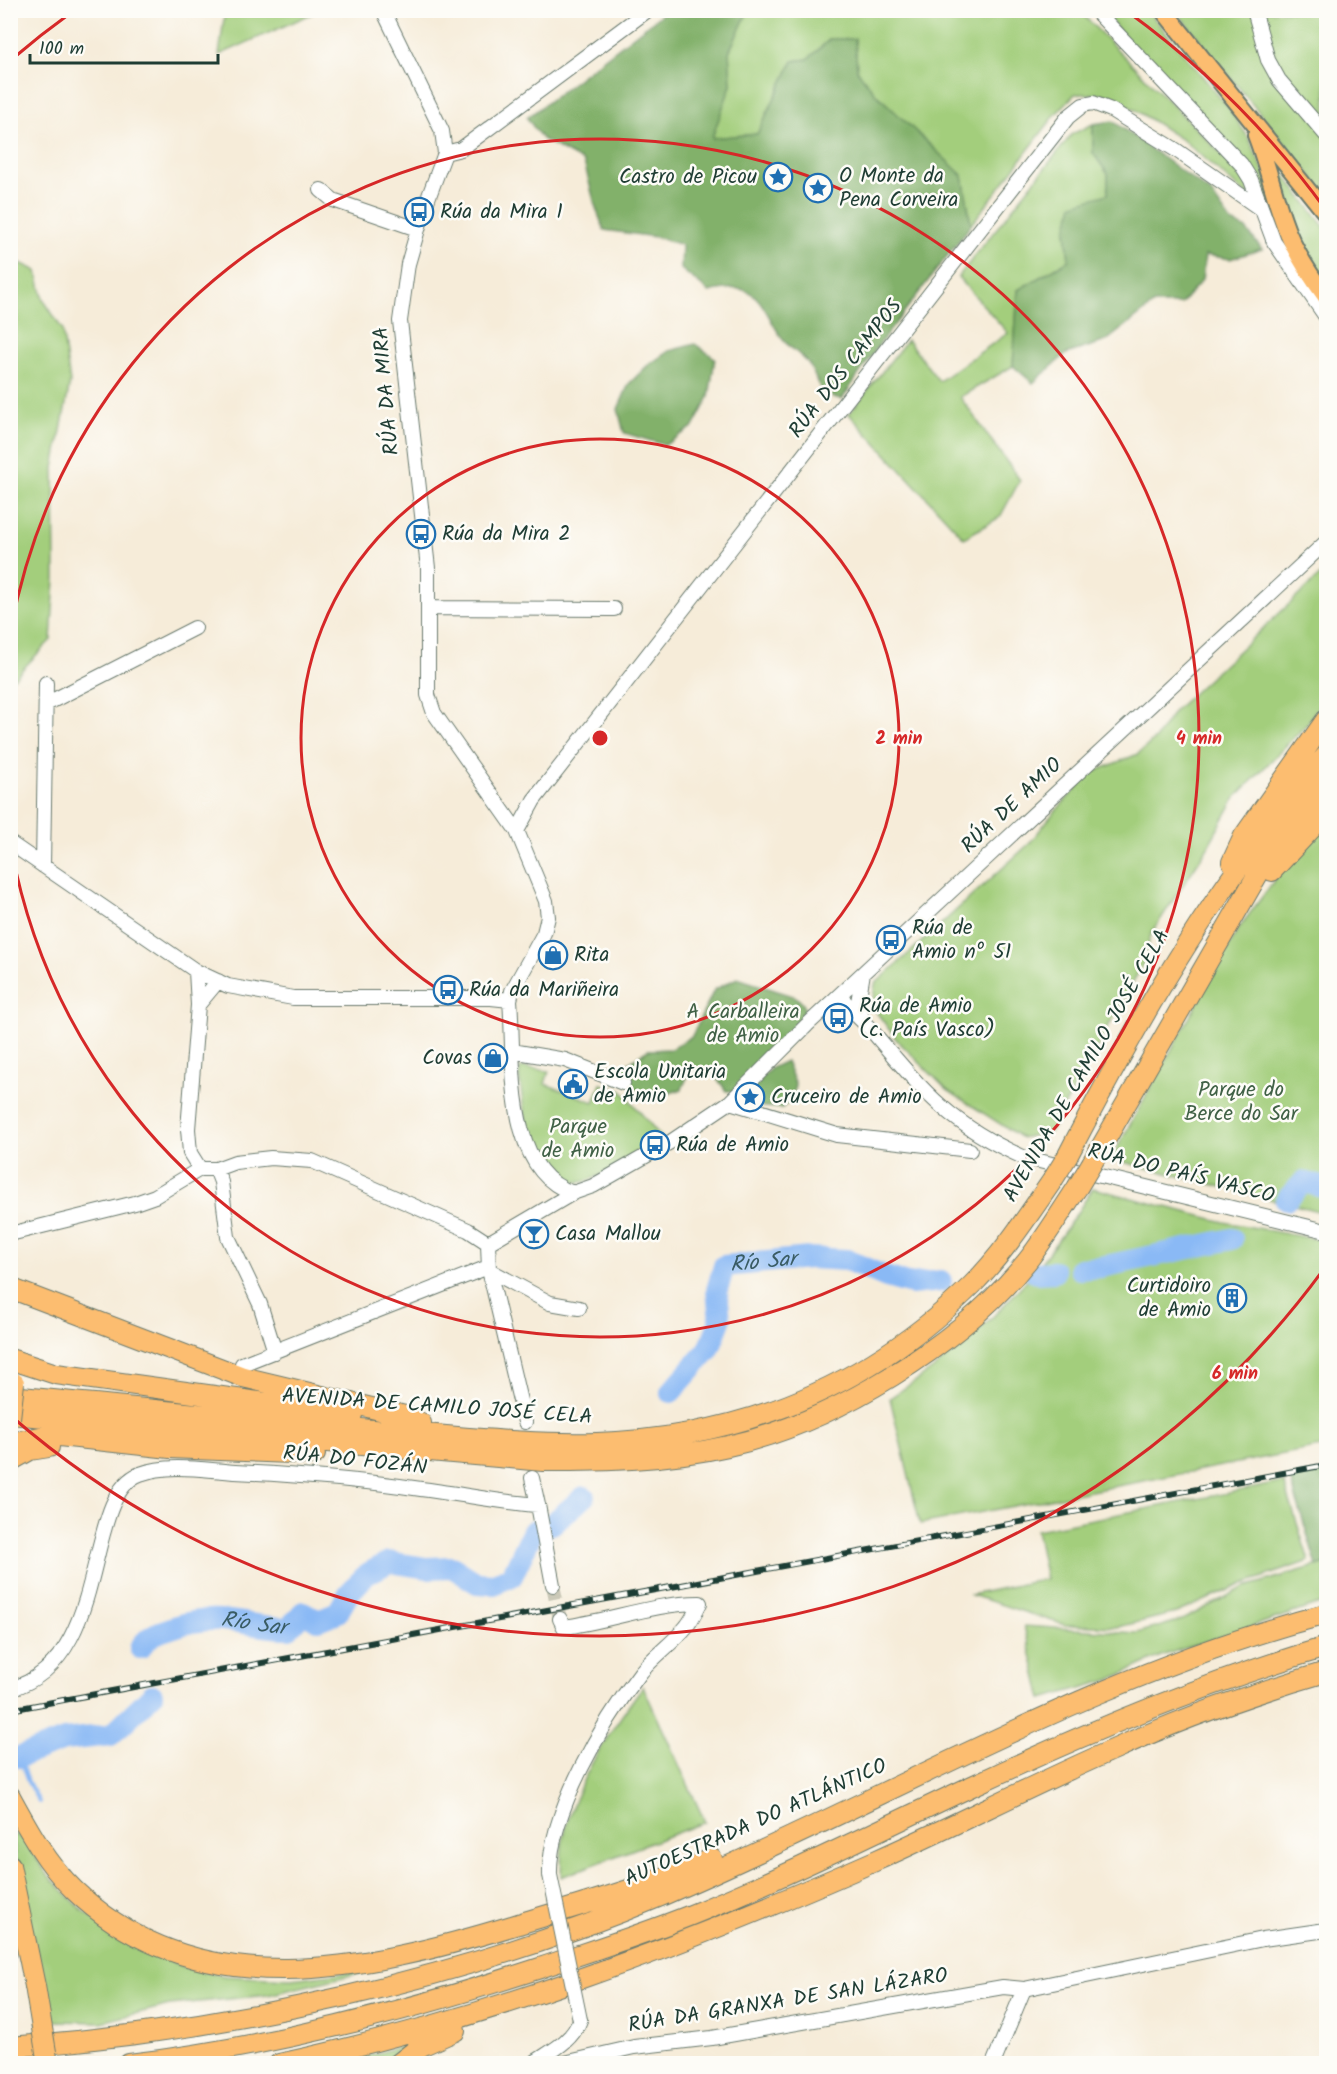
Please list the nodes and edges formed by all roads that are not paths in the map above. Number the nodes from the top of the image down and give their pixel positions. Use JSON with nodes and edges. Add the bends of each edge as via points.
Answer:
{"nodes":[{"id":1,"x":382,"y":10,"type":"edge"},
{"id":2,"x":648,"y":10,"type":"edge"},
{"id":3,"x":1095,"y":10,"type":"edge"},
{"id":4,"x":1163,"y":10,"type":"edge"},
{"id":5,"x":1254,"y":10,"type":"edge"},
{"id":6,"x":1251,"y":120,"type":"junction"},
{"id":7,"x":1326,"y":135,"type":"edge"},
{"id":8,"x":445,"y":153,"type":"junction"},
{"id":9,"x":1301,"y":181,"type":"junction"},
{"id":10,"x":321,"y":190,"type":"dead end"},
{"id":11,"x":1326,"y":203,"type":"edge"},
{"id":12,"x":1262,"y":210,"type":"junction"},
{"id":13,"x":1326,"y":213,"type":"edge"},
{"id":14,"x":417,"y":229,"type":"junction"},
{"id":15,"x":1326,"y":297,"type":"edge"},
{"id":16,"x":1326,"y":317,"type":"edge"},
{"id":17,"x":1326,"y":542,"type":"edge"},
{"id":18,"x":429,"y":608,"type":"junction"},
{"id":19,"x":614,"y":609,"type":"dead end"},
{"id":20,"x":195,"y":628,"type":"dead end"},
{"id":21,"x":46,"y":683,"type":"dead end"},
{"id":22,"x":46,"y":704,"type":"junction"},
{"id":23,"x":1326,"y":720,"type":"edge"},
{"id":24,"x":1326,"y":756,"type":"edge"},
{"id":25,"x":1326,"y":785,"type":"edge"},
{"id":26,"x":1326,"y":813,"type":"edge"},
{"id":27,"x":517,"y":831,"type":"junction"},
{"id":28,"x":10,"y":843,"type":"edge"},
{"id":29,"x":43,"y":866,"type":"junction"},
{"id":30,"x":1218,"y":895,"type":"junction"},
{"id":31,"x":1222,"y":934,"type":"junction"},
{"id":32,"x":196,"y":971,"type":"junction"},
{"id":33,"x":863,"y":974,"type":"junction"},
{"id":34,"x":218,"y":981,"type":"junction"},
{"id":35,"x":842,"y":993,"type":"junction"},
{"id":36,"x":510,"y":1000,"type":"junction"},
{"id":37,"x":198,"y":1005,"type":"junction"},
{"id":38,"x":822,"y":1011,"type":"junction"},
{"id":39,"x":863,"y":1020,"type":"junction"},
{"id":40,"x":512,"y":1051,"type":"junction"},
{"id":41,"x":623,"y":1083,"type":"dead end"},
{"id":42,"x":730,"y":1102,"type":"junction"},
{"id":43,"x":970,"y":1150,"type":"dead end"},
{"id":44,"x":200,"y":1169,"type":"junction"},
{"id":45,"x":216,"y":1169,"type":"junction"},
{"id":46,"x":573,"y":1193,"type":"junction"},
{"id":47,"x":1326,"y":1231,"type":"edge"},
{"id":48,"x":10,"y":1234,"type":"edge"},
{"id":49,"x":488,"y":1243,"type":"junction"},
{"id":50,"x":489,"y":1270,"type":"junction"},
{"id":51,"x":10,"y":1288,"type":"edge"},
{"id":52,"x":579,"y":1308,"type":"dead end"},
{"id":53,"x":275,"y":1352,"type":"junction"},
{"id":54,"x":10,"y":1359,"type":"edge"},
{"id":55,"x":242,"y":1364,"type":"dead end"},
{"id":56,"x":12,"y":1383,"type":"edge"},
{"id":57,"x":10,"y":1416,"type":"edge"},
{"id":58,"x":525,"y":1422,"type":"dead end"},
{"id":59,"x":421,"y":1423,"type":"junction"},
{"id":60,"x":488,"y":1439,"type":"junction"},
{"id":61,"x":10,"y":1443,"type":"edge"},
{"id":62,"x":356,"y":1446,"type":"junction"},
{"id":63,"x":170,"y":1448,"type":"junction"},
{"id":64,"x":10,"y":1461,"type":"edge"},
{"id":65,"x":532,"y":1478,"type":"dead end"},
{"id":66,"x":539,"y":1510,"type":"junction"},
{"id":67,"x":553,"y":1586,"type":"tunnel mouth"},
{"id":68,"x":1326,"y":1614,"type":"edge"},
{"id":69,"x":560,"y":1619,"type":"dead end"},
{"id":70,"x":1326,"y":1647,"type":"edge"},
{"id":71,"x":1326,"y":1672,"type":"edge"},
{"id":72,"x":10,"y":1689,"type":"edge"},
{"id":73,"x":10,"y":1796,"type":"edge"},
{"id":74,"x":770,"y":1848,"type":"junction"},
{"id":75,"x":10,"y":1865,"type":"edge"},
{"id":76,"x":10,"y":1926,"type":"edge"},
{"id":77,"x":1326,"y":1930,"type":"edge"},
{"id":78,"x":596,"y":1974,"type":"junction"},
{"id":79,"x":29,"y":1988,"type":"junction"},
{"id":80,"x":1024,"y":1989,"type":"junction"},
{"id":81,"x":10,"y":2047,"type":"edge"},
{"id":82,"x":35,"y":2064,"type":"edge"},
{"id":83,"x":48,"y":2064,"type":"edge"},
{"id":84,"x":129,"y":2064,"type":"edge"},
{"id":85,"x":279,"y":2064,"type":"edge"},
{"id":86,"x":398,"y":2064,"type":"edge"},
{"id":87,"x":532,"y":2064,"type":"edge"},
{"id":88,"x":560,"y":2064,"type":"edge"},
{"id":89,"x":993,"y":2064,"type":"edge"}],
"edges":[{"from":1,"to":8,"type":"street","via":[[442,131]]},
{"from":2,"to":8,"type":"street","via":[[461,149]]},
{"from":3,"to":12,"type":"street","via":[[1241,164]]},
{"from":4,"to":6,"type":"main road"},
{"from":5,"to":7,"type":"street","via":[[1265,50],[1280,80]]},
{"from":6,"to":9,"type":"main road"},
{"from":6,"to":15,"type":"main road","via":[[1269,167],[1282,220]]},
{"from":8,"to":14,"type":"street","name":"RÚA DA MIRA"},
{"from":9,"to":11,"type":"main road"},
{"from":9,"to":13,"type":"main road"},
{"from":10,"to":14,"type":"street","via":[[333,200]]},
{"from":12,"to":16,"type":"street","via":[[1274,242]]},
{"from":12,"to":27,"type":"street","name":"RÚA DOS CAMPOS","via":[[1111,110],[1093,103],[1083,105],[1068,117],[534,800]]},
{"from":14,"to":18,"type":"street","name":"RÚA DA MIRA","via":[[400,321],[428,568]]},
{"from":17,"to":33,"type":"street","name":"RÚA DE AMIO"},
{"from":18,"to":19,"type":"street"},
{"from":18,"to":27,"type":"street","name":"RÚA DA MIRA","via":[[429,704]]},
{"from":20,"to":22,"type":"street"},
{"from":21,"to":22,"type":"street"},
{"from":22,"to":29,"type":"street"},
{"from":23,"to":30,"type":"highway","via":[[1244,836]]},
{"from":24,"to":30,"type":"highway","name":"AVENIDA DE CAMILO JOSÉ CELA","via":[[1273,819]]},
{"from":25,"to":31,"type":"highway","name":"AVENIDA DE CAMILO JOSÉ CELA","via":[[1270,853]]},
{"from":26,"to":31,"type":"highway"},
{"from":27,"to":36,"type":"street","name":"RÚA DA MIRA","via":[[546,901],[548,917],[544,933]]},
{"from":28,"to":29,"type":"street"},
{"from":29,"to":32,"type":"street"},
{"from":30,"to":60,"type":"highway","name":"AVENIDA DE CAMILO JOSÉ CELA","bridge":true,"via":[[1130,1037],[1067,1157],[1009,1243],[974,1283],[899,1347],[810,1398],[721,1427],[642,1440],[564,1443]]},
{"from":31,"to":62,"type":"highway","name":"AVENIDA DE CAMILO JOSÉ CELA","bridge":true,"via":[[1092,1163],[1028,1260],[962,1327],[918,1359],[848,1400],[762,1437],[669,1456],[543,1461]]},
{"from":32,"to":34,"type":"street"},
{"from":32,"to":37,"type":"street"},
{"from":33,"to":35,"type":"street","name":"RÚA DE AMIO"},
{"from":33,"to":39,"type":"street","via":[[858,1002]]},
{"from":34,"to":36,"type":"street","via":[[254,993],[293,998]]},
{"from":34,"to":37,"type":"street"},
{"from":35,"to":38,"type":"street","name":"RÚA DE AMIO"},
{"from":35,"to":39,"type":"street","name":"RÚA DO PAÍS VASCO"},
{"from":36,"to":40,"type":"street"},
{"from":37,"to":44,"type":"street","via":[[188,1129],[190,1153]]},
{"from":38,"to":39,"type":"street","via":[[836,1011]]},
{"from":38,"to":42,"type":"street","name":"RÚA DE AMIO"},
{"from":39,"to":47,"type":"street","name":"RÚA DO PAÍS VASCO","via":[[935,1103],[986,1141],[1023,1157]]},
{"from":40,"to":41,"type":"street","via":[[565,1060]]},
{"from":40,"to":46,"type":"street","via":[[515,1101],[525,1142],[545,1173],[563,1190]]},
{"from":42,"to":43,"type":"street","via":[[837,1135]]},
{"from":42,"to":46,"type":"street","name":"RÚA DE AMIO","via":[[672,1142]]},
{"from":44,"to":45,"type":"street"},
{"from":44,"to":48,"type":"street","via":[[155,1196],[135,1203]]},
{"from":45,"to":49,"type":"street","via":[[235,1162],[271,1158],[312,1161],[468,1230]]},
{"from":45,"to":53,"type":"street","via":[[228,1237],[260,1304]]},
{"from":46,"to":49,"type":"street","name":"RÚA DE AMIO"},
{"from":49,"to":50,"type":"street"},
{"from":50,"to":52,"type":"street","via":[[550,1304]]},
{"from":50,"to":53,"type":"street","via":[[470,1274]]},
{"from":50,"to":58,"type":"street"},
{"from":51,"to":59,"type":"highway","via":[[243,1377]]},
{"from":53,"to":55,"type":"street"},
{"from":54,"to":59,"type":"highway","via":[[56,1374]]},
{"from":56,"to":57,"type":"highway","bridge":true},
{"from":56,"to":60,"type":"highway","name":"AVENIDA DE CAMILO JOSÉ CELA"},
{"from":57,"to":62,"type":"highway","name":"AVENIDA DE CAMILO JOSÉ CELA"},
{"from":59,"to":60,"type":"highway","via":[[475,1428]]},
{"from":61,"to":63,"type":"highway","via":[[50,1435]]},
{"from":62,"to":63,"type":"highway","via":[[331,1454]]},
{"from":63,"to":64,"type":"highway","via":[[66,1445],[30,1450]]},
{"from":65,"to":66,"type":"street"},
{"from":66,"to":67,"type":"street"},
{"from":66,"to":72,"type":"street","name":"RÚA DO FOZÁN","via":[[422,1489],[306,1475],[166,1468],[138,1475],[120,1490],[111,1511],[80,1622],[61,1656],[35,1678]]},
{"from":68,"to":74,"type":"highway","name":"AUTOESTRADA DO ATLÁNTICO","via":[[1201,1653],[1075,1702]]},
{"from":69,"to":87,"type":"street","bridge":true,"via":[[564,1627],[676,1603],[700,1603],[687,1626],[642,1671],[599,1735],[575,1780],[554,1842],[550,1875],[580,2020],[569,2040]]},
{"from":70,"to":84,"type":"highway","via":[[1191,1692],[1106,1726],[702,1910],[598,1949],[354,2024],[199,2055]]},
{"from":71,"to":78,"type":"highway","via":[[1262,1691],[1117,1748],[876,1860]]},
{"from":73,"to":74,"type":"highway","via":[[51,1864],[107,1918],[133,1935],[172,1952],[251,1970],[367,1961],[459,1942],[624,1892],[739,1848]]},
{"from":74,"to":81,"type":"highway","name":"AUTOESTRADA DO ATLÁNTICO","via":[[552,1936],[376,1988],[194,2027],[93,2041]]},
{"from":75,"to":79,"type":"highway"},
{"from":76,"to":79,"type":"highway"},
{"from":77,"to":80,"type":"street","name":"RÚA DA GRANXA DE SAN LÁZARO","via":[[1263,1939]]},
{"from":78,"to":85,"type":"highway","via":[[452,2021]]},
{"from":78,"to":86,"type":"highway","via":[[588,1983],[485,2018],[430,2042]]},
{"from":79,"to":82,"type":"highway"},
{"from":79,"to":83,"type":"highway","bridge":true},
{"from":80,"to":88,"type":"street","name":"RÚA DA GRANXA DE SAN LÁZARO","via":[[1003,1987],[712,2038],[634,2047]]},
{"from":80,"to":89,"type":"street"}]}
